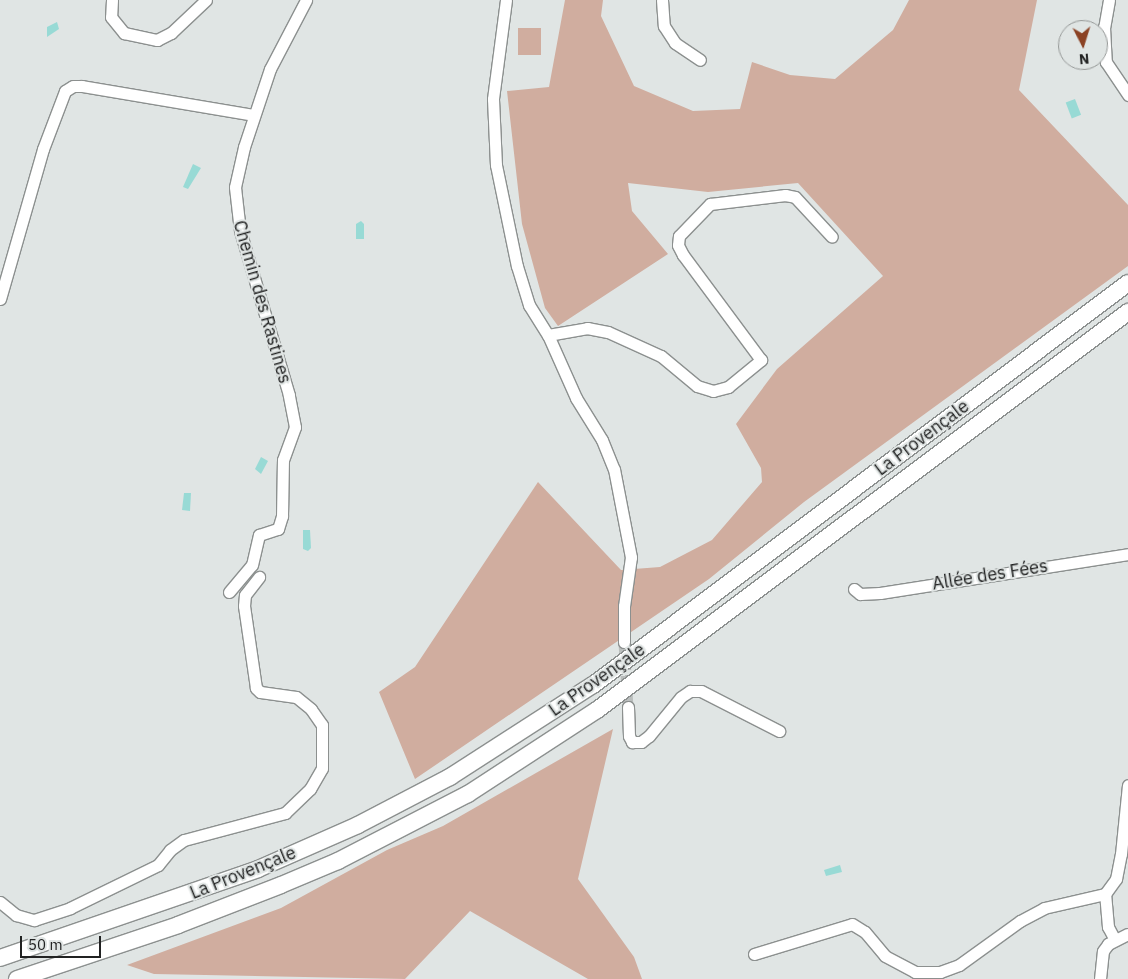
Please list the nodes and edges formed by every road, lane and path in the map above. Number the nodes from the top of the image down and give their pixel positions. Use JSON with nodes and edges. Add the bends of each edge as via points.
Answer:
{"nodes":[{"id":1,"x":112,"y":0,"type":"edge"},
{"id":2,"x":206,"y":0,"type":"edge"},
{"id":3,"x":506,"y":0,"type":"edge"},
{"id":4,"x":662,"y":0,"type":"edge"},
{"id":5,"x":1109,"y":0,"type":"edge"},
{"id":6,"x":303,"y":1,"type":"edge"},
{"id":7,"x":700,"y":60,"type":"dead end"},
{"id":8,"x":1128,"y":95,"type":"edge"},
{"id":9,"x":254,"y":114,"type":"junction"},
{"id":10,"x":832,"y":237,"type":"dead end"},
{"id":11,"x":1128,"y":283,"type":"edge"},
{"id":12,"x":0,"y":299,"type":"edge"},
{"id":13,"x":1128,"y":312,"type":"edge"},
{"id":14,"x":548,"y":335,"type":"junction"},
{"id":15,"x":1128,"y":554,"type":"edge"},
{"id":16,"x":259,"y":577,"type":"dead end"},
{"id":17,"x":854,"y":589,"type":"dead end"},
{"id":18,"x":229,"y":592,"type":"dead end"},
{"id":19,"x":624,"y":642,"type":"tunnel mouth"},
{"id":20,"x":628,"y":707,"type":"tunnel mouth"},
{"id":21,"x":779,"y":731,"type":"dead end"},
{"id":22,"x":1128,"y":785,"type":"edge"},
{"id":23,"x":1105,"y":894,"type":"junction"},
{"id":24,"x":0,"y":902,"type":"edge"},
{"id":25,"x":1128,"y":934,"type":"edge"},
{"id":26,"x":1115,"y":940,"type":"junction"},
{"id":27,"x":754,"y":954,"type":"dead end"},
{"id":28,"x":0,"y":958,"type":"edge"},
{"id":29,"x":17,"y":979,"type":"edge"},
{"id":30,"x":1100,"y":979,"type":"edge"}],
"edges":[{"from":1,"to":2,"type":"street","via":[[111,17],[124,33],[139,39],[157,40],[171,33]]},
{"from":3,"to":14,"type":"street","via":[[493,99],[496,165],[516,266],[529,305]]},
{"from":4,"to":7,"type":"street","via":[[664,26],[675,43]]},
{"from":5,"to":8,"type":"street","via":[[1104,27],[1106,62]]},
{"from":6,"to":9,"type":"street","name":"Chemin des Rastines","via":[[270,69]]},
{"from":9,"to":12,"type":"street","via":[[82,86],[73,86],[66,91],[43,149]]},
{"from":9,"to":18,"type":"street","name":"Chemin des Rastines","via":[[240,162],[235,204],[240,232],[289,395],[295,427],[283,460],[282,516],[278,529],[260,535],[252,565]]},
{"from":10,"to":14,"type":"street","via":[[795,197],[785,195],[710,204],[679,236],[678,245],[683,255],[761,360],[728,387],[713,391],[697,386],[661,356],[608,332],[586,328]]},
{"from":11,"to":28,"type":"highway","name":"La Provençale","via":[[592,685],[450,776],[358,825],[258,869]]},
{"from":13,"to":29,"type":"highway","name":"La Provençale","via":[[605,705],[468,794],[282,885],[178,925]]},
{"from":14,"to":19,"type":"street","via":[[614,469],[631,556],[624,606]]},
{"from":15,"to":17,"type":"street","name":"Allée des Fées","via":[[880,593],[860,594]]},
{"from":16,"to":24,"type":"street","via":[[245,595],[244,606],[256,688],[260,692],[296,697],[311,709],[322,726],[322,768],[310,789],[285,812],[184,840],[158,865],[70,908],[34,920],[16,915]]},
{"from":20,"to":21,"type":"street","via":[[632,742],[641,742],[649,736],[680,697],[690,690],[701,691]]},
{"from":22,"to":23,"type":"street","via":[[1116,879]]},
{"from":23,"to":26,"type":"street","via":[[1108,927]]},
{"from":23,"to":27,"type":"street","via":[[1044,908],[958,965],[940,972],[915,972],[885,956],[865,932],[852,924]]},
{"from":25,"to":26,"type":"street"},
{"from":26,"to":30,"type":"street","via":[[1103,951]]}]}
